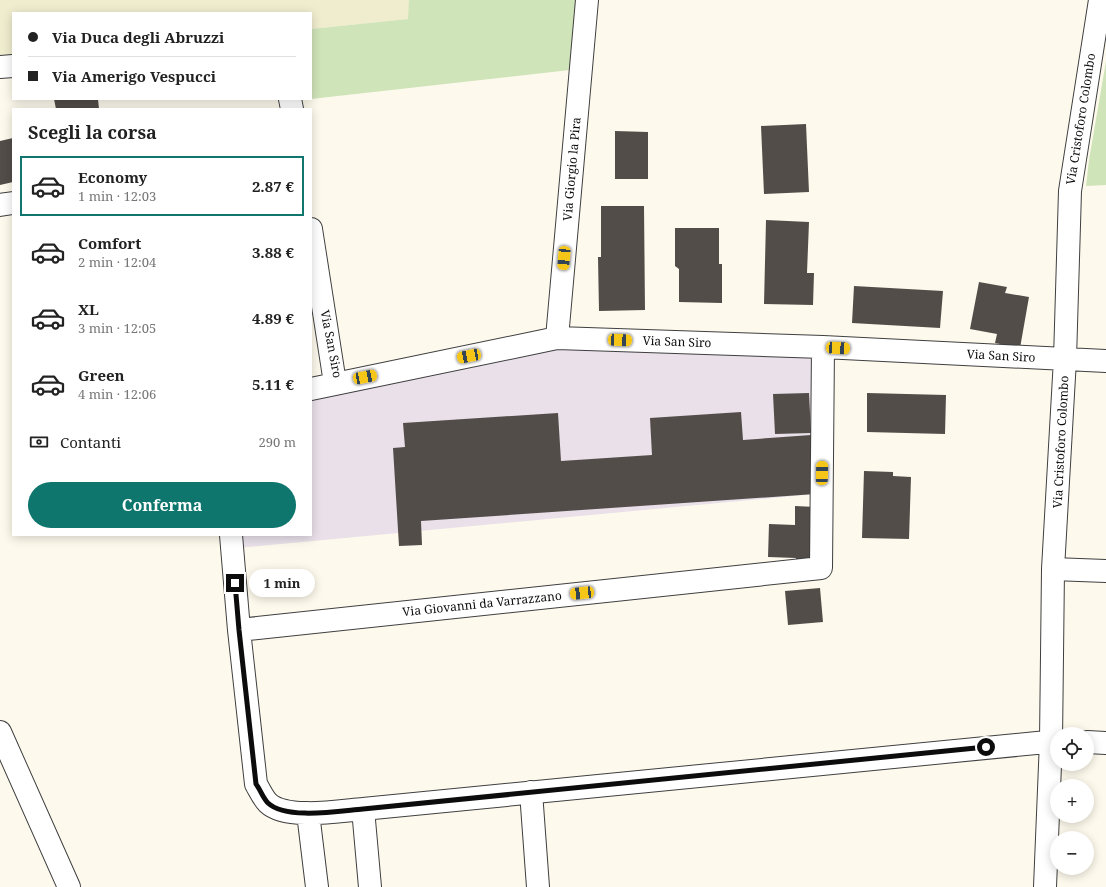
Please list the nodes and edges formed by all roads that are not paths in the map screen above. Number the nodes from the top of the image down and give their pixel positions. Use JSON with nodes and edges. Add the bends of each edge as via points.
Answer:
{"nodes":[{"id":1,"x":587,"y":0,"type":"edge"},
{"id":2,"x":1100,"y":0,"type":"edge"},
{"id":3,"x":12,"y":66,"type":"edge"},
{"id":4,"x":0,"y":67,"type":"edge"},
{"id":5,"x":12,"y":203,"type":"edge"},
{"id":6,"x":0,"y":205,"type":"edge"},
{"id":7,"x":312,"y":235,"type":"edge"},
{"id":8,"x":557,"y":338,"type":"junction"},
{"id":9,"x":823,"y":348,"type":"junction"},
{"id":10,"x":1065,"y":359,"type":"junction"},
{"id":11,"x":1106,"y":361,"type":"edge"},
{"id":12,"x":335,"y":382,"type":"junction"},
{"id":13,"x":312,"y":388,"type":"edge"},
{"id":14,"x":231,"y":536,"type":"edge"},
{"id":15,"x":1053,"y":569,"type":"junction"},
{"id":16,"x":1106,"y":571,"type":"edge"},
{"id":17,"x":239,"y":630,"type":"junction"},
{"id":18,"x":1054,"y":727,"type":"edge"},
{"id":19,"x":0,"y":732,"type":"edge"},
{"id":20,"x":1050,"y":741,"type":"edge"},
{"id":21,"x":1094,"y":742,"type":"edge"},
{"id":22,"x":1106,"y":743,"type":"edge"},
{"id":23,"x":1052,"y":771,"type":"edge"},
{"id":24,"x":531,"y":792,"type":"junction"},
{"id":25,"x":363,"y":809,"type":"junction"},
{"id":26,"x":308,"y":813,"type":"junction"},
{"id":27,"x":69,"y":887,"type":"edge"},
{"id":28,"x":316,"y":887,"type":"edge"},
{"id":29,"x":370,"y":887,"type":"edge"},
{"id":30,"x":538,"y":887,"type":"edge"},
{"id":31,"x":1045,"y":887,"type":"edge"}],
"edges":[{"from":1,"to":8,"type":"street","name":"Via Giorgio la Pira"},
{"from":2,"to":10,"type":"street","name":"Via Cristoforo Colombo","via":[[1070,191]]},
{"from":3,"to":4,"type":"street"},
{"from":5,"to":6,"type":"street"},
{"from":7,"to":12,"type":"street","name":"Via San Siro"},
{"from":8,"to":9,"type":"street","name":"Via San Siro"},
{"from":8,"to":12,"type":"street","name":"Via San Siro"},
{"from":9,"to":10,"type":"street","name":"Via San Siro"},
{"from":9,"to":17,"type":"street","name":"Via Giovanni da Varrazzano","via":[[821,568]]},
{"from":10,"to":11,"type":"street","name":"Via San Siro"},
{"from":10,"to":15,"type":"street","name":"Via Cristoforo Colombo"},
{"from":12,"to":13,"type":"street"},
{"from":14,"to":17,"type":"street"},
{"from":15,"to":16,"type":"street"},
{"from":15,"to":18,"type":"street","name":"Via Cristoforo Colombo"},
{"from":17,"to":26,"type":"street","via":[[256,784],[268,803],[283,811]]},
{"from":19,"to":27,"type":"street"},
{"from":20,"to":24,"type":"street"},
{"from":21,"to":22,"type":"street"},
{"from":23,"to":31,"type":"street","name":"Via Cristoforo Colombo"},
{"from":24,"to":25,"type":"street"},
{"from":24,"to":30,"type":"street"},
{"from":25,"to":26,"type":"street"},
{"from":25,"to":29,"type":"street"},
{"from":26,"to":28,"type":"street"}]}
